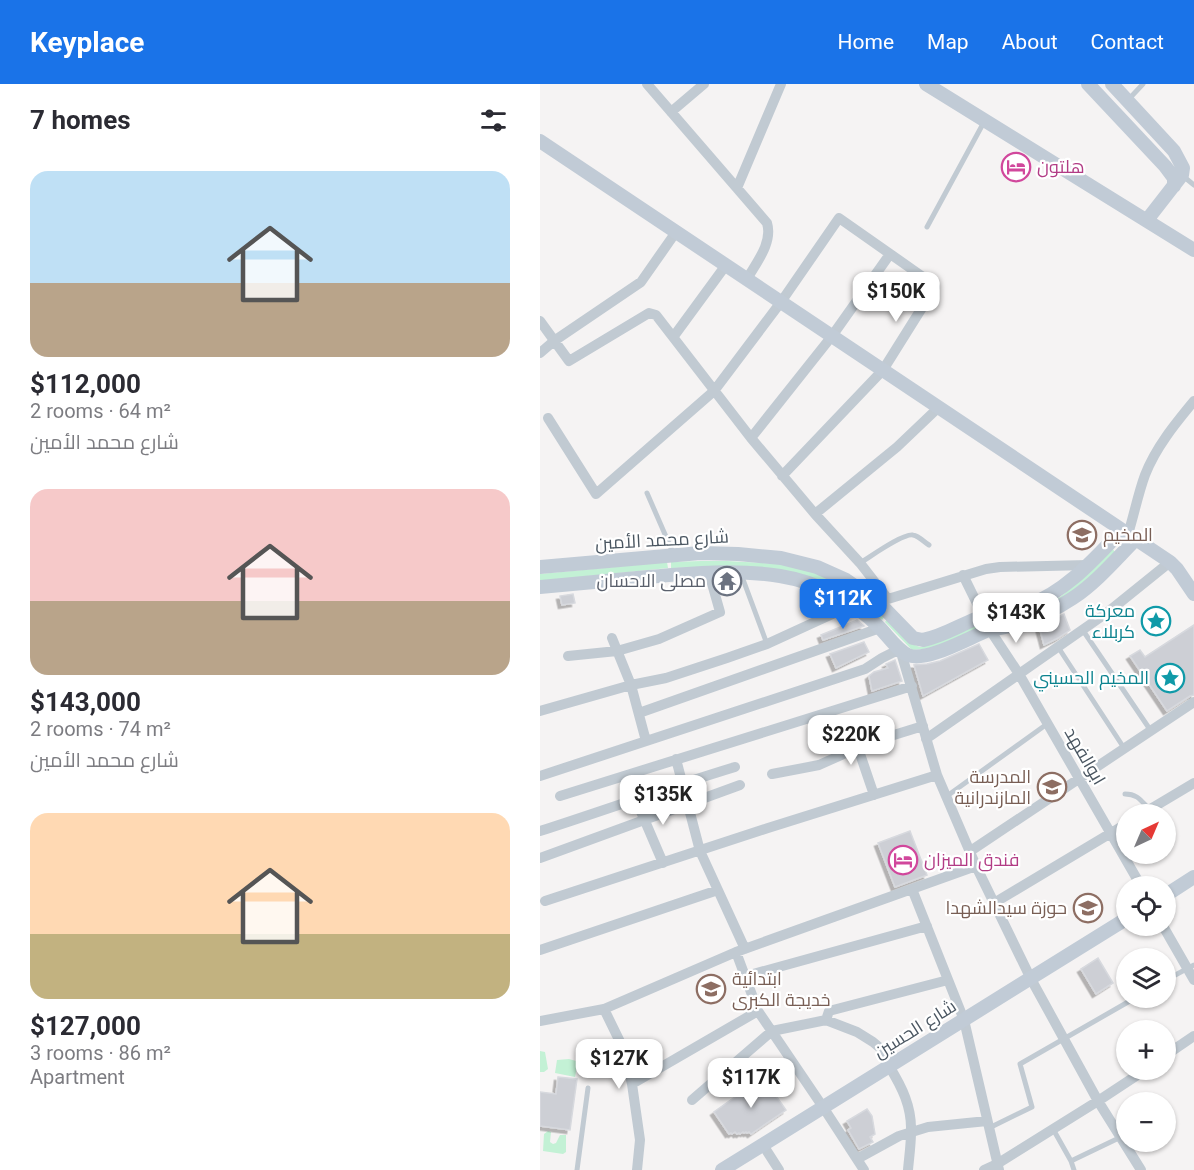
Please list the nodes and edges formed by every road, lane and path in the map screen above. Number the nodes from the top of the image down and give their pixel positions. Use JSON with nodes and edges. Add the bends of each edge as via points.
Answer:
{"nodes":[{"id":1,"x":647,"y":84,"type":"edge"},
{"id":2,"x":704,"y":84,"type":"edge"},
{"id":3,"x":781,"y":84,"type":"edge"},
{"id":4,"x":926,"y":84,"type":"edge"},
{"id":5,"x":1088,"y":84,"type":"edge"},
{"id":6,"x":1112,"y":84,"type":"edge"},
{"id":7,"x":1143,"y":84,"type":"edge"},
{"id":8,"x":1127,"y":101,"type":"junction"},
{"id":9,"x":671,"y":112,"type":"junction"},
{"id":10,"x":985,"y":120,"type":"junction"},
{"id":11,"x":540,"y":141,"type":"edge"},
{"id":12,"x":1178,"y":181,"type":"junction"},
{"id":13,"x":1194,"y":185,"type":"edge"},
{"id":14,"x":737,"y":188,"type":"junction"},
{"id":15,"x":1147,"y":220,"type":"junction"},
{"id":16,"x":927,"y":227,"type":"dead end"},
{"id":17,"x":676,"y":232,"type":"junction"},
{"id":18,"x":1194,"y":250,"type":"edge"},
{"id":19,"x":890,"y":254,"type":"junction"},
{"id":20,"x":726,"y":265,"type":"junction"},
{"id":21,"x":747,"y":279,"type":"junction"},
{"id":22,"x":781,"y":302,"type":"junction"},
{"id":23,"x":540,"y":321,"type":"edge"},
{"id":24,"x":674,"y":336,"type":"junction"},
{"id":25,"x":832,"y":336,"type":"junction"},
{"id":26,"x":554,"y":341,"type":"junction"},
{"id":27,"x":540,"y":353,"type":"edge"},
{"id":28,"x":883,"y":370,"type":"junction"},
{"id":29,"x":714,"y":392,"type":"junction"},
{"id":30,"x":1194,"y":401,"type":"edge"},
{"id":31,"x":939,"y":407,"type":"junction"},
{"id":32,"x":548,"y":418,"type":"dead end"},
{"id":33,"x":751,"y":438,"type":"junction"},
{"id":34,"x":782,"y":476,"type":"junction"},
{"id":35,"x":647,"y":493,"type":"dead end"},
{"id":36,"x":815,"y":514,"type":"junction"},
{"id":37,"x":1129,"y":534,"type":"junction"},
{"id":38,"x":929,"y":545,"type":"dead end"},
{"id":39,"x":674,"y":555,"type":"junction"},
{"id":40,"x":1170,"y":562,"type":"junction"},
{"id":41,"x":860,"y":563,"type":"junction"},
{"id":42,"x":1088,"y":565,"type":"junction"},
{"id":43,"x":540,"y":567,"type":"edge"},
{"id":44,"x":709,"y":573,"type":"junction"},
{"id":45,"x":740,"y":573,"type":"junction"},
{"id":46,"x":963,"y":575,"type":"junction"},
{"id":47,"x":540,"y":587,"type":"edge"},
{"id":48,"x":1194,"y":594,"type":"edge"},
{"id":49,"x":883,"y":600,"type":"junction"},
{"id":50,"x":852,"y":605,"type":"junction"},
{"id":51,"x":984,"y":616,"type":"junction"},
{"id":52,"x":880,"y":628,"type":"junction"},
{"id":53,"x":1082,"y":629,"type":"junction"},
{"id":54,"x":990,"y":630,"type":"junction"},
{"id":55,"x":612,"y":638,"type":"dead end"},
{"id":56,"x":767,"y":644,"type":"junction"},
{"id":57,"x":1058,"y":646,"type":"junction"},
{"id":58,"x":900,"y":649,"type":"junction"},
{"id":59,"x":617,"y":651,"type":"junction"},
{"id":60,"x":568,"y":656,"type":"dead end"},
{"id":61,"x":1019,"y":674,"type":"junction"},
{"id":62,"x":631,"y":685,"type":"junction"},
{"id":63,"x":912,"y":686,"type":"junction"},
{"id":64,"x":1194,"y":702,"type":"edge"},
{"id":65,"x":540,"y":711,"type":"edge"},
{"id":66,"x":639,"y":713,"type":"junction"},
{"id":67,"x":1047,"y":724,"type":"junction"},
{"id":68,"x":923,"y":726,"type":"junction"},
{"id":69,"x":1151,"y":731,"type":"junction"},
{"id":70,"x":926,"y":739,"type":"junction"},
{"id":71,"x":646,"y":741,"type":"junction"},
{"id":72,"x":858,"y":748,"type":"junction"},
{"id":73,"x":1124,"y":748,"type":"junction"},
{"id":74,"x":676,"y":759,"type":"junction"},
{"id":75,"x":735,"y":767,"type":"dead end"},
{"id":76,"x":772,"y":774,"type":"dead end"},
{"id":77,"x":937,"y":775,"type":"junction"},
{"id":78,"x":540,"y":776,"type":"edge"},
{"id":79,"x":1079,"y":779,"type":"junction"},
{"id":80,"x":682,"y":783,"type":"junction"},
{"id":81,"x":1194,"y":783,"type":"edge"},
{"id":82,"x":740,"y":785,"type":"dead end"},
{"id":83,"x":1125,"y":794,"type":"dead end"},
{"id":84,"x":874,"y":795,"type":"junction"},
{"id":85,"x":560,"y":796,"type":"dead end"},
{"id":86,"x":945,"y":796,"type":"junction"},
{"id":87,"x":636,"y":800,"type":"junction"},
{"id":88,"x":688,"y":804,"type":"junction"},
{"id":89,"x":1141,"y":804,"type":"edge"},
{"id":90,"x":1159,"y":804,"type":"edge"},
{"id":91,"x":644,"y":819,"type":"junction"},
{"id":92,"x":1116,"y":830,"type":"edge"},
{"id":93,"x":540,"y":831,"type":"edge"},
{"id":94,"x":1110,"y":834,"type":"junction"},
{"id":95,"x":700,"y":851,"type":"junction"},
{"id":96,"x":969,"y":852,"type":"junction"},
{"id":97,"x":540,"y":858,"type":"edge"},
{"id":98,"x":663,"y":863,"type":"junction"},
{"id":99,"x":976,"y":866,"type":"junction"},
{"id":100,"x":1134,"y":876,"type":"edge"},
{"id":101,"x":1194,"y":877,"type":"edge"},
{"id":102,"x":912,"y":889,"type":"junction"},
{"id":103,"x":1176,"y":889,"type":"edge"},
{"id":104,"x":718,"y":890,"type":"junction"},
{"id":105,"x":545,"y":902,"type":"dead end"},
{"id":106,"x":994,"y":903,"type":"junction"},
{"id":107,"x":1116,"y":925,"type":"edge"},
{"id":108,"x":927,"y":926,"type":"junction"},
{"id":109,"x":1170,"y":936,"type":"edge"},
{"id":110,"x":540,"y":950,"type":"edge"},
{"id":111,"x":741,"y":950,"type":"junction"},
{"id":112,"x":1191,"y":966,"type":"edge"},
{"id":113,"x":1176,"y":974,"type":"edge"},
{"id":114,"x":746,"y":976,"type":"junction"},
{"id":115,"x":1031,"y":979,"type":"junction"},
{"id":116,"x":948,"y":980,"type":"junction"},
{"id":117,"x":1194,"y":980,"type":"edge"},
{"id":118,"x":1117,"y":1008,"type":"edge"},
{"id":119,"x":604,"y":1009,"type":"junction"},
{"id":120,"x":758,"y":1011,"type":"junction"},
{"id":121,"x":826,"y":1020,"type":"junction"},
{"id":122,"x":964,"y":1020,"type":"junction"},
{"id":123,"x":540,"y":1021,"type":"edge"},
{"id":124,"x":772,"y":1031,"type":"junction"},
{"id":125,"x":1194,"y":1036,"type":"edge"},
{"id":126,"x":1064,"y":1038,"type":"junction"},
{"id":127,"x":1176,"y":1048,"type":"edge"},
{"id":128,"x":890,"y":1062,"type":"junction"},
{"id":129,"x":1130,"y":1080,"type":"edge"},
{"id":130,"x":632,"y":1084,"type":"junction"},
{"id":131,"x":588,"y":1088,"type":"dead end"},
{"id":132,"x":692,"y":1100,"type":"dead end"},
{"id":133,"x":1098,"y":1101,"type":"junction"},
{"id":134,"x":823,"y":1107,"type":"junction"},
{"id":135,"x":988,"y":1124,"type":"junction"},
{"id":136,"x":1053,"y":1129,"type":"junction"},
{"id":137,"x":1116,"y":1129,"type":"edge"},
{"id":138,"x":912,"y":1132,"type":"junction"},
{"id":139,"x":1116,"y":1139,"type":"edge"},
{"id":140,"x":763,"y":1145,"type":"junction"},
{"id":141,"x":1129,"y":1152,"type":"edge"},
{"id":142,"x":857,"y":1160,"type":"junction"},
{"id":143,"x":1071,"y":1161,"type":"junction"},
{"id":144,"x":998,"y":1167,"type":"edge"},
{"id":145,"x":1139,"y":1169,"type":"edge"},
{"id":146,"x":578,"y":1170,"type":"edge"},
{"id":147,"x":637,"y":1170,"type":"edge"},
{"id":148,"x":722,"y":1170,"type":"edge"},
{"id":149,"x":779,"y":1170,"type":"edge"},
{"id":150,"x":864,"y":1170,"type":"edge"},
{"id":151,"x":908,"y":1170,"type":"edge"},
{"id":152,"x":984,"y":1170,"type":"edge"},
{"id":153,"x":1074,"y":1170,"type":"edge"}],
"edges":[{"from":1,"to":9,"type":"street"},
{"from":2,"to":9,"type":"street"},
{"from":3,"to":14,"type":"street"},
{"from":4,"to":10,"type":"main road"},
{"from":5,"to":12,"type":"main road"},
{"from":6,"to":8,"type":"main road"},
{"from":7,"to":8,"type":"lane"},
{"from":8,"to":12,"type":"main road","via":[[1174,151],[1183,168]]},
{"from":9,"to":14,"type":"street"},
{"from":10,"to":15,"type":"main road"},
{"from":10,"to":16,"type":"lane"},
{"from":11,"to":17,"type":"main road"},
{"from":12,"to":13,"type":"lane"},
{"from":12,"to":15,"type":"main road"},
{"from":14,"to":21,"type":"street","via":[[769,231],[767,243]]},
{"from":15,"to":18,"type":"main road"},
{"from":17,"to":20,"type":"main road"},
{"from":17,"to":26,"type":"street","via":[[641,282]]},
{"from":19,"to":22,"type":"street","via":[[839,218]]},
{"from":19,"to":25,"type":"street"},
{"from":19,"to":28,"type":"street","via":[[935,287]]},
{"from":20,"to":21,"type":"main road"},
{"from":20,"to":24,"type":"street"},
{"from":21,"to":22,"type":"main road"},
{"from":22,"to":25,"type":"main road"},
{"from":22,"to":29,"type":"street"},
{"from":23,"to":26,"type":"street"},
{"from":24,"to":26,"type":"street","via":[[661,319],[649,313],[569,361]]},
{"from":24,"to":29,"type":"street"},
{"from":25,"to":28,"type":"main road"},
{"from":25,"to":33,"type":"street"},
{"from":26,"to":27,"type":"street"},
{"from":28,"to":31,"type":"main road"},
{"from":28,"to":34,"type":"street"},
{"from":29,"to":32,"type":"street","via":[[596,494]]},
{"from":29,"to":33,"type":"street"},
{"from":30,"to":37,"type":"street","via":[[1164,438],[1149,465]]},
{"from":31,"to":36,"type":"street"},
{"from":31,"to":37,"type":"main road"},
{"from":33,"to":34,"type":"street"},
{"from":34,"to":36,"type":"street"},
{"from":35,"to":39,"type":"lane"},
{"from":36,"to":41,"type":"street"},
{"from":37,"to":40,"type":"main road"},
{"from":37,"to":42,"type":"main road","name":"شارع محمد الأمين"},
{"from":37,"to":54,"type":"main road","via":[[1092,583],[1065,604],[1032,620]]},
{"from":38,"to":41,"type":"lane","via":[[909,535]]},
{"from":39,"to":43,"type":"main road","name":"شارع محمد الأمين"},
{"from":39,"to":49,"type":"main road","name":"شارع محمد الأمين","via":[[762,555],[800,562],[846,579]]},
{"from":40,"to":48,"type":"main road"},
{"from":40,"to":53,"type":"street"},
{"from":41,"to":49,"type":"street"},
{"from":42,"to":46,"type":"street","via":[[986,568]]},
{"from":42,"to":51,"type":"main road","name":"شارع محمد الأمين","via":[[1039,601]]},
{"from":44,"to":45,"type":"main road","name":"شارع محمد الأمين"},
{"from":44,"to":47,"type":"main road","name":"شارع محمد الأمين"},
{"from":44,"to":59,"type":"street","via":[[720,612],[659,639]]},
{"from":45,"to":50,"type":"main road","name":"شارع محمد الأمين","via":[[795,579]]},
{"from":45,"to":56,"type":"lane"},
{"from":46,"to":49,"type":"street"},
{"from":46,"to":51,"type":"street"},
{"from":49,"to":51,"type":"main road","name":"شارع محمد الأمين","via":[[909,634],[920,640]]},
{"from":50,"to":52,"type":"main road","name":"شارع محمد الأمين"},
{"from":50,"to":56,"type":"street"},
{"from":51,"to":54,"type":"street"},
{"from":52,"to":58,"type":"main road","name":"شارع محمد الأمين"},
{"from":52,"to":66,"type":"street"},
{"from":53,"to":57,"type":"street"},
{"from":53,"to":69,"type":"lane"},
{"from":54,"to":58,"type":"main road","via":[[925,657],[910,656]]},
{"from":54,"to":61,"type":"street","name":"ابوالفهد"},
{"from":55,"to":59,"type":"street"},
{"from":56,"to":62,"type":"street","via":[[666,678]]},
{"from":57,"to":61,"type":"street"},
{"from":57,"to":73,"type":"lane"},
{"from":58,"to":63,"type":"street"},
{"from":58,"to":71,"type":"street","via":[[865,669]]},
{"from":59,"to":60,"type":"street"},
{"from":59,"to":62,"type":"street"},
{"from":61,"to":67,"type":"street","name":"ابوالفهد"},
{"from":61,"to":70,"type":"street"},
{"from":62,"to":65,"type":"street"},
{"from":62,"to":66,"type":"street"},
{"from":63,"to":68,"type":"street"},
{"from":63,"to":74,"type":"street"},
{"from":64,"to":69,"type":"street"},
{"from":66,"to":71,"type":"street"},
{"from":67,"to":79,"type":"street","name":"ابوالفهد"},
{"from":67,"to":86,"type":"lane"},
{"from":68,"to":70,"type":"street"},
{"from":68,"to":72,"type":"street"},
{"from":69,"to":73,"type":"street"},
{"from":70,"to":77,"type":"street"},
{"from":71,"to":78,"type":"street"},
{"from":72,"to":76,"type":"street","via":[[819,765]]},
{"from":72,"to":84,"type":"street"},
{"from":73,"to":79,"type":"street"},
{"from":74,"to":80,"type":"street"},
{"from":74,"to":85,"type":"street"},
{"from":75,"to":80,"type":"street"},
{"from":77,"to":84,"type":"street"},
{"from":77,"to":86,"type":"street"},
{"from":79,"to":94,"type":"street","name":"ابوالفهد"},
{"from":79,"to":96,"type":"street"},
{"from":80,"to":87,"type":"street"},
{"from":80,"to":88,"type":"street"},
{"from":81,"to":90,"type":"street"},
{"from":82,"to":88,"type":"street"},
{"from":83,"to":89,"type":"lane","via":[[1132,794]]},
{"from":84,"to":95,"type":"street"},
{"from":86,"to":96,"type":"street"},
{"from":87,"to":91,"type":"street"},
{"from":87,"to":93,"type":"street"},
{"from":88,"to":91,"type":"street"},
{"from":88,"to":95,"type":"street"},
{"from":91,"to":97,"type":"street"},
{"from":91,"to":98,"type":"street"},
{"from":92,"to":94,"type":"street"},
{"from":94,"to":100,"type":"street","name":"ابوالفهد"},
{"from":94,"to":106,"type":"street"},
{"from":95,"to":98,"type":"street"},
{"from":95,"to":104,"type":"street"},
{"from":96,"to":99,"type":"street"},
{"from":98,"to":105,"type":"street"},
{"from":99,"to":102,"type":"street"},
{"from":99,"to":106,"type":"street"},
{"from":101,"to":103,"type":"main road"},
{"from":102,"to":108,"type":"street"},
{"from":102,"to":111,"type":"street"},
{"from":104,"to":110,"type":"street"},
{"from":104,"to":111,"type":"street"},
{"from":106,"to":115,"type":"street"},
{"from":107,"to":115,"type":"main road","name":"شارع الحسين"},
{"from":108,"to":114,"type":"street"},
{"from":108,"to":116,"type":"street"},
{"from":109,"to":112,"type":"street"},
{"from":111,"to":114,"type":"street"},
{"from":111,"to":119,"type":"street"},
{"from":112,"to":113,"type":"lane"},
{"from":112,"to":117,"type":"street"},
{"from":114,"to":120,"type":"street"},
{"from":115,"to":122,"type":"main road","name":"شارع الحسين"},
{"from":115,"to":126,"type":"street"},
{"from":116,"to":121,"type":"street","via":[[829,1011]]},
{"from":116,"to":122,"type":"street"},
{"from":118,"to":126,"type":"lane"},
{"from":119,"to":123,"type":"street"},
{"from":119,"to":130,"type":"street","via":[[624,1050]]},
{"from":120,"to":124,"type":"street"},
{"from":120,"to":130,"type":"street"},
{"from":121,"to":124,"type":"street"},
{"from":121,"to":128,"type":"street","via":[[873,1042]]},
{"from":122,"to":128,"type":"main road","name":"شارع الحسين"},
{"from":122,"to":135,"type":"street"},
{"from":124,"to":132,"type":"street"},
{"from":124,"to":134,"type":"street"},
{"from":125,"to":127,"type":"street"},
{"from":126,"to":133,"type":"street"},
{"from":126,"to":135,"type":"lane","via":[[1020,1064],[1032,1107]]},
{"from":128,"to":134,"type":"main road","name":"شارع الحسين"},
{"from":128,"to":138,"type":"street","via":[[905,1096]]},
{"from":129,"to":133,"type":"street"},
{"from":130,"to":147,"type":"street","via":[[640,1140]]},
{"from":131,"to":146,"type":"lane"},
{"from":133,"to":136,"type":"street"},
{"from":133,"to":137,"type":"street"},
{"from":134,"to":140,"type":"main road","name":"شارع الحسين"},
{"from":134,"to":142,"type":"street"},
{"from":135,"to":138,"type":"street","via":[[928,1127]]},
{"from":135,"to":144,"type":"street"},
{"from":136,"to":143,"type":"lane"},
{"from":136,"to":144,"type":"street"},
{"from":138,"to":142,"type":"street"},
{"from":138,"to":151,"type":"street"},
{"from":139,"to":143,"type":"lane"},
{"from":140,"to":148,"type":"main road","name":"شارع الحسين"},
{"from":140,"to":149,"type":"street"},
{"from":141,"to":145,"type":"street"},
{"from":142,"to":150,"type":"street"},
{"from":143,"to":153,"type":"lane"},
{"from":144,"to":152,"type":"street"}]}
